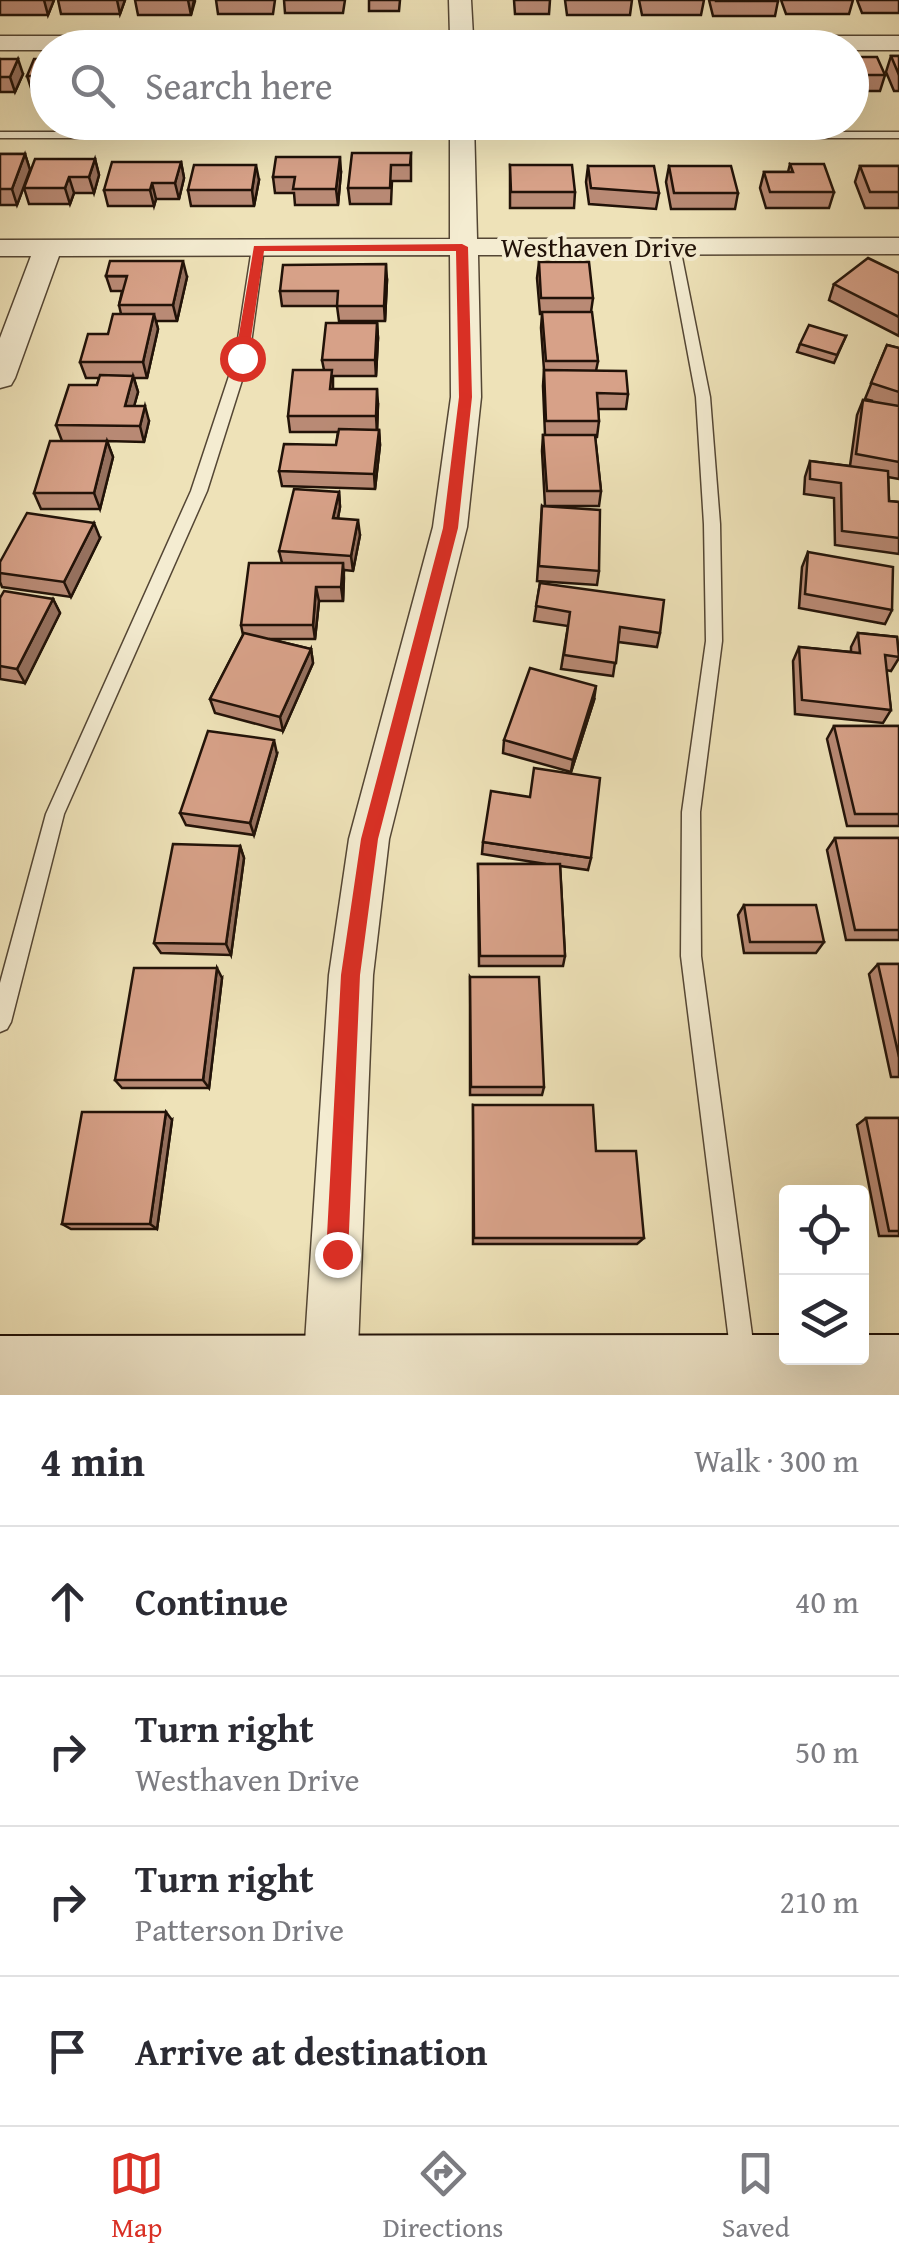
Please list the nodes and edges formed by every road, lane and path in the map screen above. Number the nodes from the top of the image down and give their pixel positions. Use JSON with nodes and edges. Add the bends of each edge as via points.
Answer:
{"nodes":[{"id":1,"x":460,"y":0,"type":"edge"},
{"id":2,"x":461,"y":30,"type":"edge"},
{"id":3,"x":0,"y":43,"type":"edge"},
{"id":4,"x":30,"y":43,"type":"edge"},
{"id":5,"x":869,"y":43,"type":"edge"},
{"id":6,"x":899,"y":43,"type":"edge"},
{"id":7,"x":0,"y":135,"type":"edge"},
{"id":8,"x":30,"y":135,"type":"edge"},
{"id":9,"x":869,"y":135,"type":"edge"},
{"id":10,"x":899,"y":135,"type":"edge"},
{"id":11,"x":462,"y":140,"type":"edge"},
{"id":12,"x":899,"y":246,"type":"edge"},
{"id":13,"x":462,"y":247,"type":"junction"},
{"id":14,"x":674,"y":247,"type":"junction"},
{"id":15,"x":0,"y":248,"type":"edge"},
{"id":16,"x":48,"y":248,"type":"junction"},
{"id":17,"x":258,"y":248,"type":"junction"},
{"id":18,"x":0,"y":378,"type":"edge"},
{"id":19,"x":0,"y":1022,"type":"edge"},
{"id":20,"x":745,"y":1372,"type":"junction"},
{"id":21,"x":899,"y":1372,"type":"edge"},
{"id":22,"x":0,"y":1373,"type":"edge"},
{"id":23,"x":330,"y":1373,"type":"junction"},
{"id":24,"x":469,"y":1384,"type":"edge"}],
"edges":[{"from":1,"to":2,"type":"street"},
{"from":3,"to":4,"type":"street"},
{"from":5,"to":6,"type":"street"},
{"from":7,"to":8,"type":"lane"},
{"from":9,"to":10,"type":"lane"},
{"from":11,"to":13,"type":"street"},
{"from":12,"to":14,"type":"street","name":"Westhaven Drive"},
{"from":13,"to":14,"type":"street","name":"Westhaven Drive"},
{"from":13,"to":17,"type":"street","name":"Westhaven Drive"},
{"from":13,"to":23,"type":"street","via":[[466,397],[450,528],[370,839],[350,975]]},
{"from":14,"to":20,"type":"lane","via":[[703,397],[712,524],[714,641],[691,812],[692,956]]},
{"from":15,"to":16,"type":"street","name":"Westhaven Drive"},
{"from":16,"to":17,"type":"street","name":"Westhaven Drive"},
{"from":16,"to":18,"type":"street"},
{"from":17,"to":19,"type":"lane","via":[[242,358],[198,491],[55,814]]},
{"from":20,"to":21,"type":"main road"},
{"from":20,"to":24,"type":"main road"},
{"from":22,"to":23,"type":"main road"},
{"from":23,"to":24,"type":"main road"}]}
